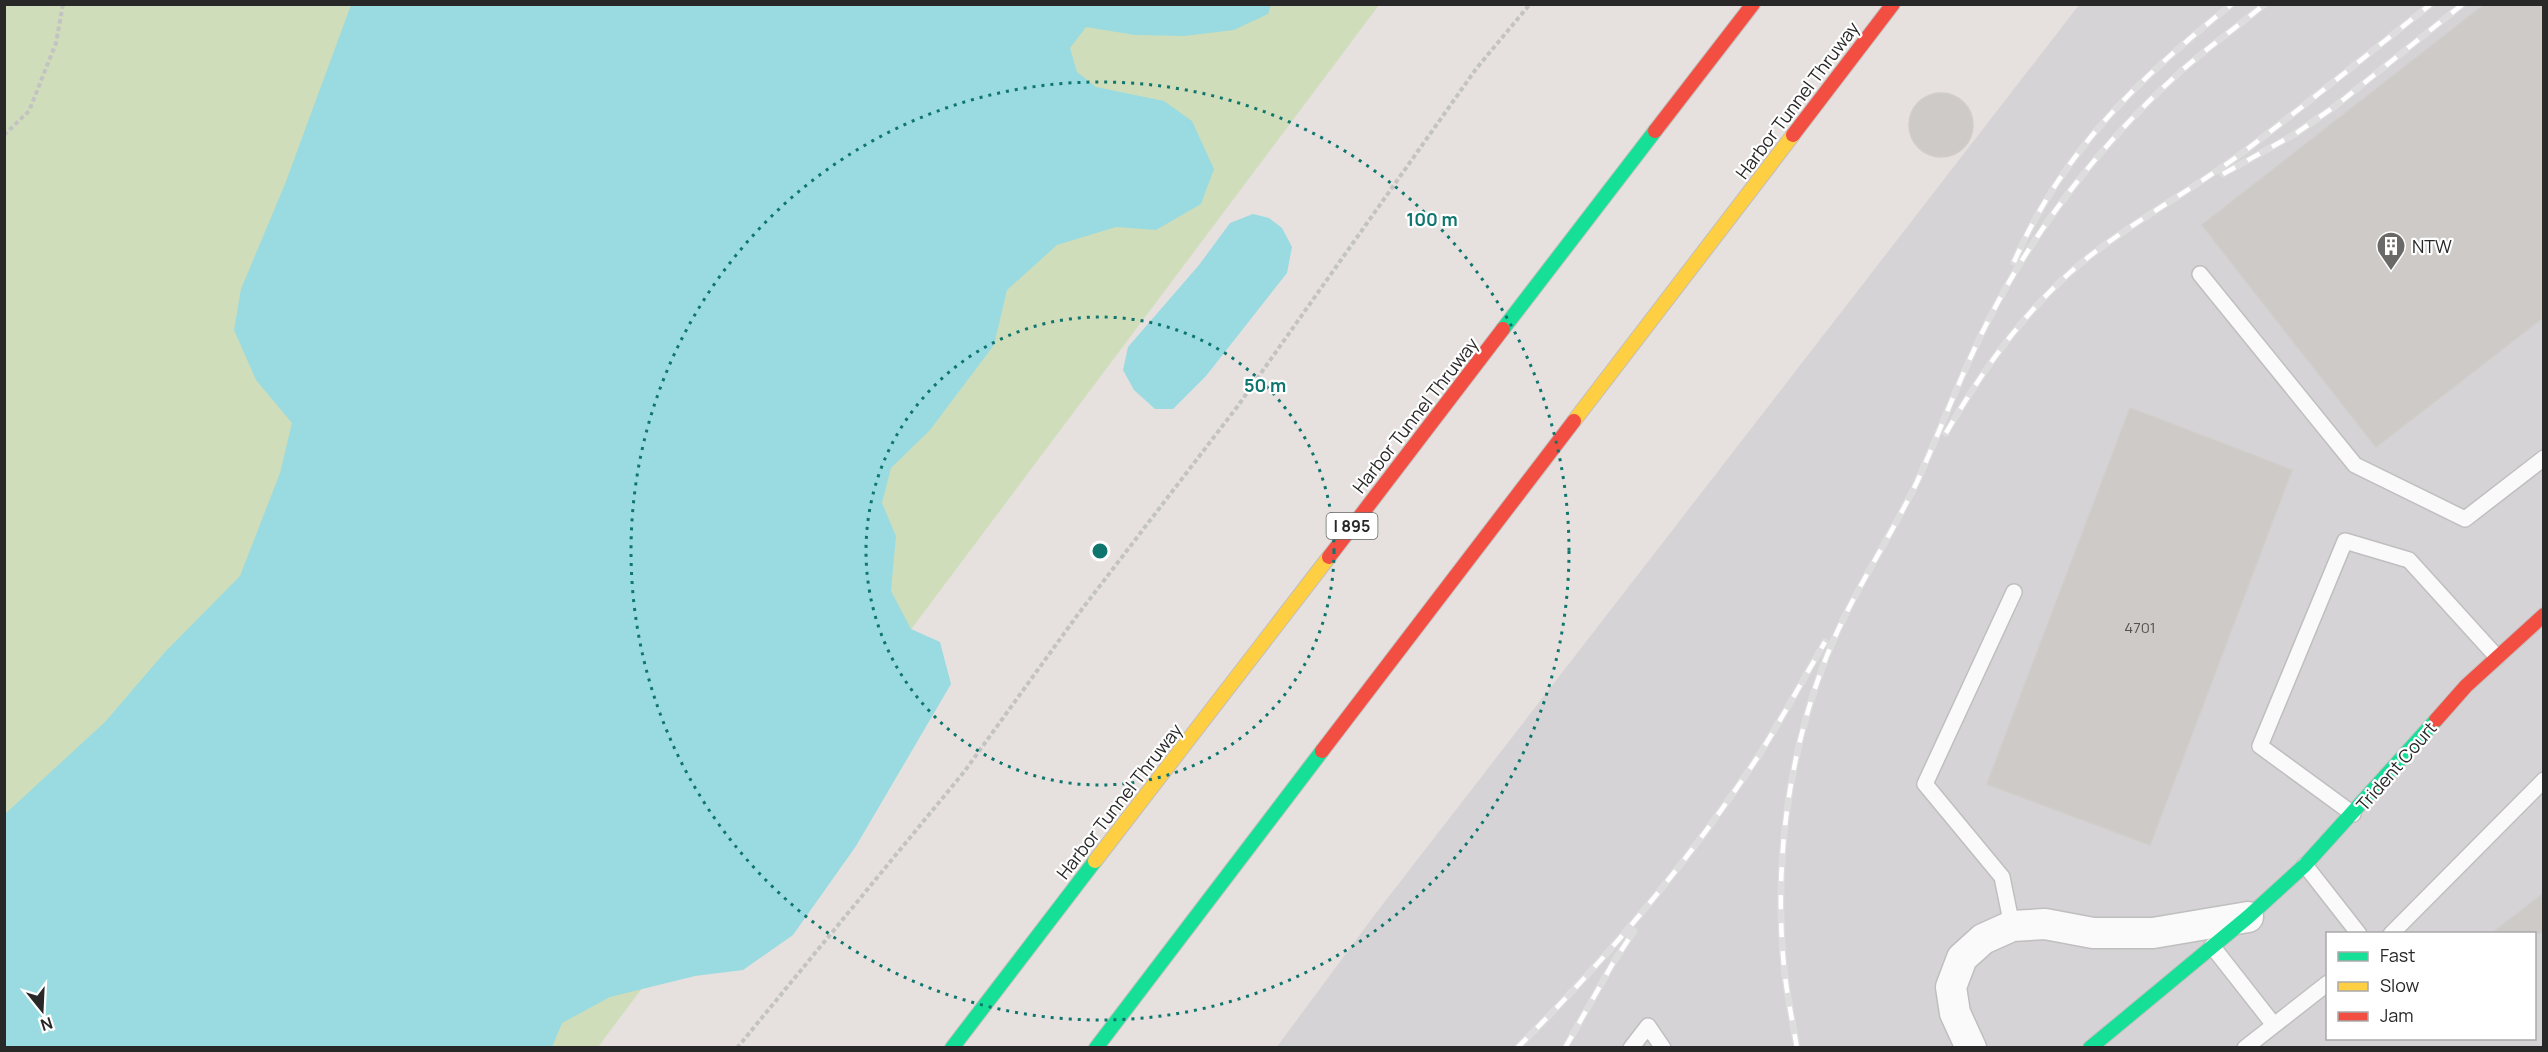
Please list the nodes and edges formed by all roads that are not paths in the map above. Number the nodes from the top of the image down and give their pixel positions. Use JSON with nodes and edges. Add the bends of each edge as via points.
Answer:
{"nodes":[{"id":1,"x":1753,"y":4,"type":"edge"},
{"id":2,"x":1893,"y":4,"type":"edge"},
{"id":3,"x":2200,"y":274,"type":"dead end"},
{"id":4,"x":2544,"y":458,"type":"edge"},
{"id":5,"x":2014,"y":592,"type":"dead end"},
{"id":6,"x":2544,"y":615,"type":"edge"},
{"id":7,"x":2497,"y":657,"type":"junction"},
{"id":8,"x":2544,"y":780,"type":"edge"},
{"id":9,"x":2353,"y":814,"type":"junction"},
{"id":10,"x":2305,"y":865,"type":"junction"},
{"id":11,"x":2248,"y":916,"type":"junction"},
{"id":12,"x":2012,"y":926,"type":"junction"},
{"id":13,"x":2358,"y":932,"type":"edge"},
{"id":14,"x":2392,"y":932,"type":"edge"},
{"id":15,"x":2212,"y":946,"type":"junction"},
{"id":16,"x":2326,"y":985,"type":"edge"},
{"id":17,"x":2274,"y":1025,"type":"junction"},
{"id":18,"x":952,"y":1047,"type":"edge"},
{"id":19,"x":1096,"y":1047,"type":"edge"},
{"id":20,"x":1631,"y":1047,"type":"edge"},
{"id":21,"x":1663,"y":1047,"type":"edge"},
{"id":22,"x":1971,"y":1047,"type":"edge"},
{"id":23,"x":2090,"y":1047,"type":"edge"},
{"id":24,"x":2245,"y":1047,"type":"edge"}],
"edges":[{"from":1,"to":18,"type":"main road","name":"Harbor Tunnel Thruway","number":"I 895"},
{"from":2,"to":19,"type":"main road","name":"Harbor Tunnel Thruway"},
{"from":3,"to":4,"type":"lane","via":[[2355,465],[2465,519]]},
{"from":5,"to":12,"type":"lane","via":[[1924,783],[2002,877]]},
{"from":6,"to":7,"type":"main road","name":"Trident Court"},
{"from":7,"to":9,"type":"main road","name":"Trident Court","via":[[2466,686]]},
{"from":7,"to":9,"type":"lane","via":[[2409,560],[2345,541],[2260,746]]},
{"from":8,"to":14,"type":"lane"},
{"from":9,"to":10,"type":"main road","name":"Trident Court"},
{"from":10,"to":11,"type":"main road","name":"Trident Court"},
{"from":10,"to":13,"type":"lane"},
{"from":11,"to":12,"type":"street","via":[[2153,933],[2092,933],[2045,924]]},
{"from":11,"to":15,"type":"main road","name":"Trident Court"},
{"from":12,"to":22,"type":"street","via":[[1983,939],[1962,958],[1951,987],[1955,1013]]},
{"from":15,"to":17,"type":"lane"},
{"from":15,"to":23,"type":"main road","name":"Trident Court"},
{"from":16,"to":17,"type":"lane"},
{"from":17,"to":24,"type":"lane"},
{"from":20,"to":21,"type":"lane","via":[[1648,1026]]}]}
